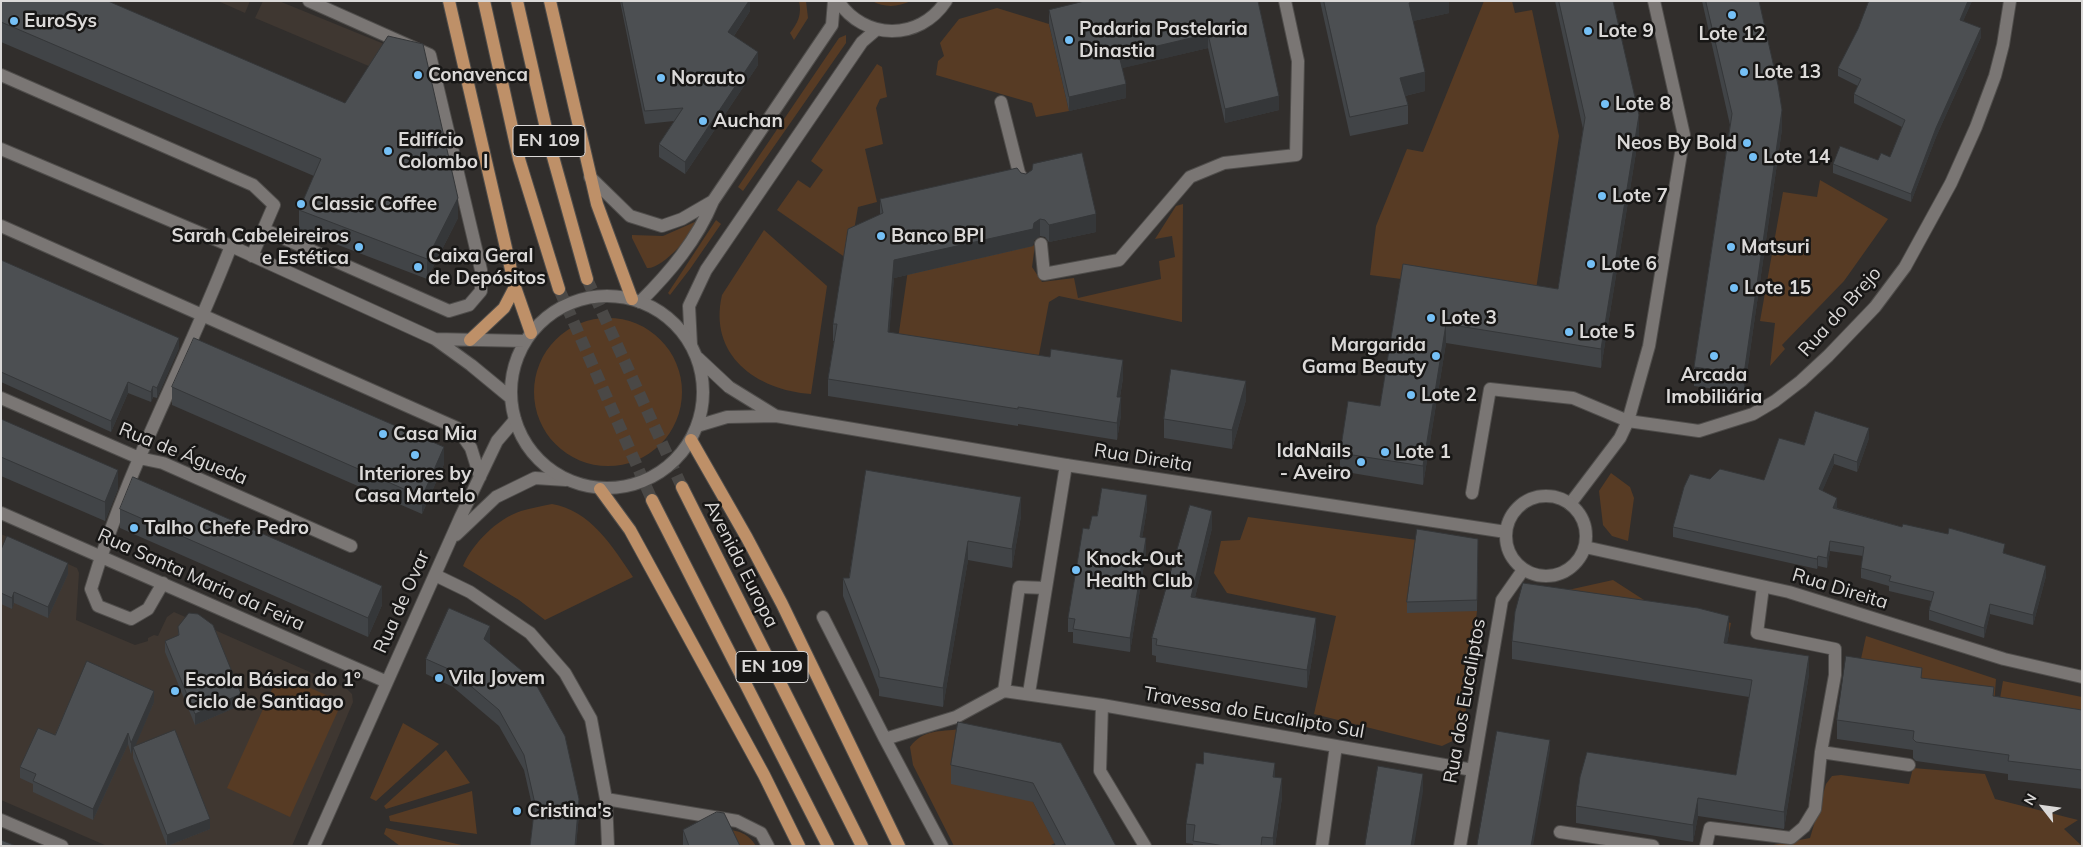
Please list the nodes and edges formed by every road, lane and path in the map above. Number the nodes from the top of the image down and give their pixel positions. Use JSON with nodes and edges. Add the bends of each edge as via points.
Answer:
{"nodes":[{"id":1,"x":309,"y":1,"type":"edge"},
{"id":2,"x":449,"y":1,"type":"edge"},
{"id":3,"x":484,"y":1,"type":"edge"},
{"id":4,"x":517,"y":1,"type":"edge"},
{"id":5,"x":550,"y":1,"type":"edge"},
{"id":6,"x":836,"y":1,"type":"edge"},
{"id":7,"x":1285,"y":1,"type":"edge"},
{"id":8,"x":1654,"y":1,"type":"edge"},
{"id":9,"x":2010,"y":1,"type":"edge"},
{"id":10,"x":948,"y":2,"type":"edge"},
{"id":11,"x":876,"y":30,"type":"junction"},
{"id":12,"x":1,"y":75,"type":"edge"},
{"id":13,"x":1001,"y":102,"type":"dead end"},
{"id":14,"x":1,"y":149,"type":"edge"},
{"id":15,"x":590,"y":177,"type":"junction"},
{"id":16,"x":1025,"y":183,"type":"edge"},
{"id":17,"x":714,"y":201,"type":"junction"},
{"id":18,"x":1,"y":226,"type":"edge"},
{"id":19,"x":265,"y":230,"type":"junction"},
{"id":20,"x":1041,"y":244,"type":"edge"},
{"id":21,"x":231,"y":246,"type":"junction"},
{"id":22,"x":252,"y":256,"type":"junction"},
{"id":23,"x":587,"y":279,"type":"tunnel mouth"},
{"id":24,"x":515,"y":287,"type":"junction"},
{"id":25,"x":559,"y":289,"type":"tunnel mouth"},
{"id":26,"x":636,"y":301,"type":"junction"},
{"id":27,"x":201,"y":315,"type":"junction"},
{"id":28,"x":528,"y":337,"type":"junction"},
{"id":29,"x":435,"y":339,"type":"junction"},
{"id":30,"x":470,"y":340,"type":"junction"},
{"id":31,"x":691,"y":345,"type":"junction"},
{"id":32,"x":697,"y":358,"type":"junction"},
{"id":33,"x":1,"y":398,"type":"edge"},
{"id":34,"x":511,"y":398,"type":"junction"},
{"id":35,"x":776,"y":416,"type":"junction"},
{"id":36,"x":515,"y":420,"type":"junction"},
{"id":37,"x":1628,"y":421,"type":"junction"},
{"id":38,"x":697,"y":426,"type":"junction"},
{"id":39,"x":690,"y":440,"type":"junction"},
{"id":40,"x":140,"y":458,"type":"junction"},
{"id":41,"x":1066,"y":465,"type":"junction"},
{"id":42,"x":480,"y":477,"type":"junction"},
{"id":43,"x":566,"y":480,"type":"junction"},
{"id":44,"x":682,"y":487,"type":"tunnel mouth"},
{"id":45,"x":600,"y":489,"type":"junction"},
{"id":46,"x":1472,"y":493,"type":"dead end"},
{"id":47,"x":652,"y":500,"type":"tunnel mouth"},
{"id":48,"x":1570,"y":504,"type":"junction"},
{"id":49,"x":1,"y":513,"type":"edge"},
{"id":50,"x":1506,"y":532,"type":"junction"},
{"id":51,"x":452,"y":538,"type":"junction"},
{"id":52,"x":350,"y":546,"type":"dead end"},
{"id":53,"x":1585,"y":547,"type":"junction"},
{"id":54,"x":100,"y":557,"type":"junction"},
{"id":55,"x":1524,"y":570,"type":"junction"},
{"id":56,"x":435,"y":575,"type":"junction"},
{"id":57,"x":163,"y":583,"type":"junction"},
{"id":58,"x":1763,"y":587,"type":"junction"},
{"id":59,"x":1046,"y":588,"type":"junction"},
{"id":60,"x":823,"y":617,"type":"dead end"},
{"id":61,"x":2082,"y":677,"type":"edge"},
{"id":62,"x":387,"y":682,"type":"junction"},
{"id":63,"x":1004,"y":691,"type":"junction"},
{"id":64,"x":1029,"y":693,"type":"junction"},
{"id":65,"x":1102,"y":705,"type":"junction"},
{"id":66,"x":885,"y":739,"type":"junction"},
{"id":67,"x":1336,"y":746,"type":"junction"},
{"id":68,"x":1821,"y":752,"type":"junction"},
{"id":69,"x":1909,"y":765,"type":"dead end"},
{"id":70,"x":1473,"y":770,"type":"junction"},
{"id":71,"x":606,"y":799,"type":"junction"},
{"id":72,"x":1,"y":820,"type":"edge"},
{"id":73,"x":1560,"y":832,"type":"dead end"},
{"id":74,"x":62,"y":846,"type":"edge"},
{"id":75,"x":314,"y":846,"type":"edge"},
{"id":76,"x":608,"y":846,"type":"edge"},
{"id":77,"x":768,"y":846,"type":"edge"},
{"id":78,"x":799,"y":846,"type":"edge"},
{"id":79,"x":828,"y":846,"type":"edge"},
{"id":80,"x":862,"y":846,"type":"edge"},
{"id":81,"x":899,"y":846,"type":"edge"},
{"id":82,"x":942,"y":846,"type":"edge"},
{"id":83,"x":1145,"y":846,"type":"edge"},
{"id":84,"x":1322,"y":846,"type":"edge"},
{"id":85,"x":1460,"y":846,"type":"edge"},
{"id":86,"x":1653,"y":846,"type":"edge"},
{"id":87,"x":1706,"y":846,"type":"edge"}],
"edges":[{"from":1,"to":19,"type":"street","via":[[430,56],[481,270],[482,291],[469,305],[449,311]]},
{"from":2,"to":24,"type":"main road"},
{"from":3,"to":25,"type":"main road","number":"EN 109","via":[[519,159]]},
{"from":4,"to":23,"type":"main road","number":"EN 109","via":[[550,146]]},
{"from":5,"to":15,"type":"main road"},
{"from":6,"to":11,"type":"street","via":[[859,23]]},
{"from":6,"to":17,"type":"street","via":[[832,25]]},
{"from":7,"to":20,"type":"street","via":[[1298,61],[1296,155],[1224,163],[1190,177],[1119,260],[1044,274]]},
{"from":8,"to":37,"type":"street","via":[[1684,135],[1649,346]]},
{"from":9,"to":37,"type":"street","name":"Rua do Brejo","via":[[1995,76],[1976,127],[1928,227],[1905,267],[1875,307],[1802,381],[1752,414],[1699,431]]},
{"from":10,"to":11,"type":"street","via":[[914,28],[895,32]]},
{"from":11,"to":31,"type":"street","via":[[862,42],[706,270],[689,306]]},
{"from":12,"to":19,"type":"street","via":[[253,185],[274,205]]},
{"from":13,"to":16,"type":"street","via":[[1019,173]]},
{"from":14,"to":21,"type":"street"},
{"from":15,"to":17,"type":"street","via":[[630,216],[662,226]]},
{"from":15,"to":26,"type":"main road","via":[[597,204]]},
{"from":17,"to":26,"type":"street","via":[[706,219],[671,269]]},
{"from":18,"to":27,"type":"street"},
{"from":19,"to":22,"type":"street"},
{"from":21,"to":22,"type":"street"},
{"from":21,"to":27,"type":"street"},
{"from":22,"to":29,"type":"street"},
{"from":24,"to":28,"type":"main road"},
{"from":24,"to":30,"type":"main road","via":[[504,308]]},
{"from":26,"to":28,"type":"street","via":[[604,296],[577,301],[552,314]]},
{"from":26,"to":31,"type":"street","via":[[660,312]]},
{"from":27,"to":40,"type":"street"},
{"from":27,"to":42,"type":"street","via":[[457,428],[471,448]]},
{"from":28,"to":30,"type":"street"},
{"from":28,"to":34,"type":"street","via":[[514,369]]},
{"from":29,"to":30,"type":"street"},
{"from":29,"to":34,"type":"street"},
{"from":31,"to":32,"type":"street"},
{"from":32,"to":35,"type":"street","via":[[728,387]]},
{"from":32,"to":38,"type":"street","via":[[703,380]]},
{"from":33,"to":40,"type":"street","name":"Rua de Águeda"},
{"from":34,"to":36,"type":"street"},
{"from":35,"to":38,"type":"street","via":[[727,417]]},
{"from":35,"to":41,"type":"street","name":"Rua Direita"},
{"from":36,"to":42,"type":"street","name":"Rua de Ovar","via":[[497,441]]},
{"from":36,"to":43,"type":"street","via":[[526,445],[543,465]]},
{"from":37,"to":46,"type":"street","name":"Rua do Brejo","via":[[1573,398],[1490,389]]},
{"from":37,"to":48,"type":"street","via":[[1620,438]]},
{"from":38,"to":39,"type":"street"},
{"from":39,"to":45,"type":"street","via":[[674,462],[652,477],[627,486]]},
{"from":39,"to":81,"type":"main road","via":[[782,604]]},
{"from":40,"to":52,"type":"street","name":"Rua de Águeda","via":[[163,463]]},
{"from":40,"to":54,"type":"street"},
{"from":41,"to":50,"type":"street","name":"Rua Direita"},
{"from":41,"to":59,"type":"street"},
{"from":42,"to":51,"type":"street","name":"Rua de Ovar"},
{"from":43,"to":45,"type":"street"},
{"from":43,"to":51,"type":"street","name":"Rua de Ovar","via":[[535,478],[496,497]]},
{"from":44,"to":80,"type":"main road","name":"Avenida Europa","number":"EN 109"},
{"from":45,"to":78,"type":"main road","via":[[630,530],[764,775]]},
{"from":47,"to":79,"type":"main road","number":"EN 109"},
{"from":48,"to":50,"type":"street","via":[[1554,497],[1540,496],[1528,500],[1517,508]]},
{"from":48,"to":53,"type":"street","via":[[1584,521]]},
{"from":49,"to":54,"type":"street","name":"Rua Santa Maria da Feira"},
{"from":50,"to":55,"type":"street","via":[[1510,553]]},
{"from":51,"to":56,"type":"street","name":"Rua de Ovar"},
{"from":53,"to":55,"type":"street","via":[[1571,568],[1560,574],[1547,577]]},
{"from":53,"to":58,"type":"street","name":"Rua Direita"},
{"from":54,"to":57,"type":"street","name":"Rua Santa Maria da Feira"},
{"from":54,"to":57,"type":"street","via":[[91,589],[98,606],[131,619],[148,609]]},
{"from":55,"to":70,"type":"street","name":"Rua dos Eucaliptos","via":[[1502,600]]},
{"from":56,"to":62,"type":"street","name":"Rua de Ovar"},
{"from":56,"to":71,"type":"street","via":[[470,592],[530,633],[565,673],[591,718]]},
{"from":57,"to":62,"type":"street","name":"Rua Santa Maria da Feira"},
{"from":58,"to":61,"type":"street","name":"Rua Direita","via":[[1789,592],[2004,659]]},
{"from":58,"to":68,"type":"street","via":[[1757,633],[1835,649],[1835,675]]},
{"from":59,"to":63,"type":"street","via":[[1019,587]]},
{"from":59,"to":64,"type":"street"},
{"from":60,"to":66,"type":"street"},
{"from":62,"to":75,"type":"street","name":"Rua de Ovar"},
{"from":63,"to":64,"type":"street","name":"Travessa do Eucalipto Sul"},
{"from":63,"to":66,"type":"street","via":[[956,717]]},
{"from":64,"to":65,"type":"street","name":"Travessa do Eucalipto Sul"},
{"from":65,"to":67,"type":"street","name":"Travessa do Eucalipto Sul"},
{"from":65,"to":83,"type":"street","via":[[1100,770]]},
{"from":66,"to":82,"type":"street"},
{"from":67,"to":70,"type":"street","name":"Travessa do Eucalipto Sul"},
{"from":67,"to":84,"type":"street"},
{"from":68,"to":69,"type":"street"},
{"from":68,"to":87,"type":"street","via":[[1816,809],[1804,827],[1790,838],[1710,828]]},
{"from":70,"to":85,"type":"street","name":"Rua dos Eucaliptos"},
{"from":71,"to":76,"type":"street"},
{"from":71,"to":77,"type":"street","via":[[737,821],[761,833]]},
{"from":72,"to":74,"type":"street"},
{"from":73,"to":86,"type":"street"}]}
